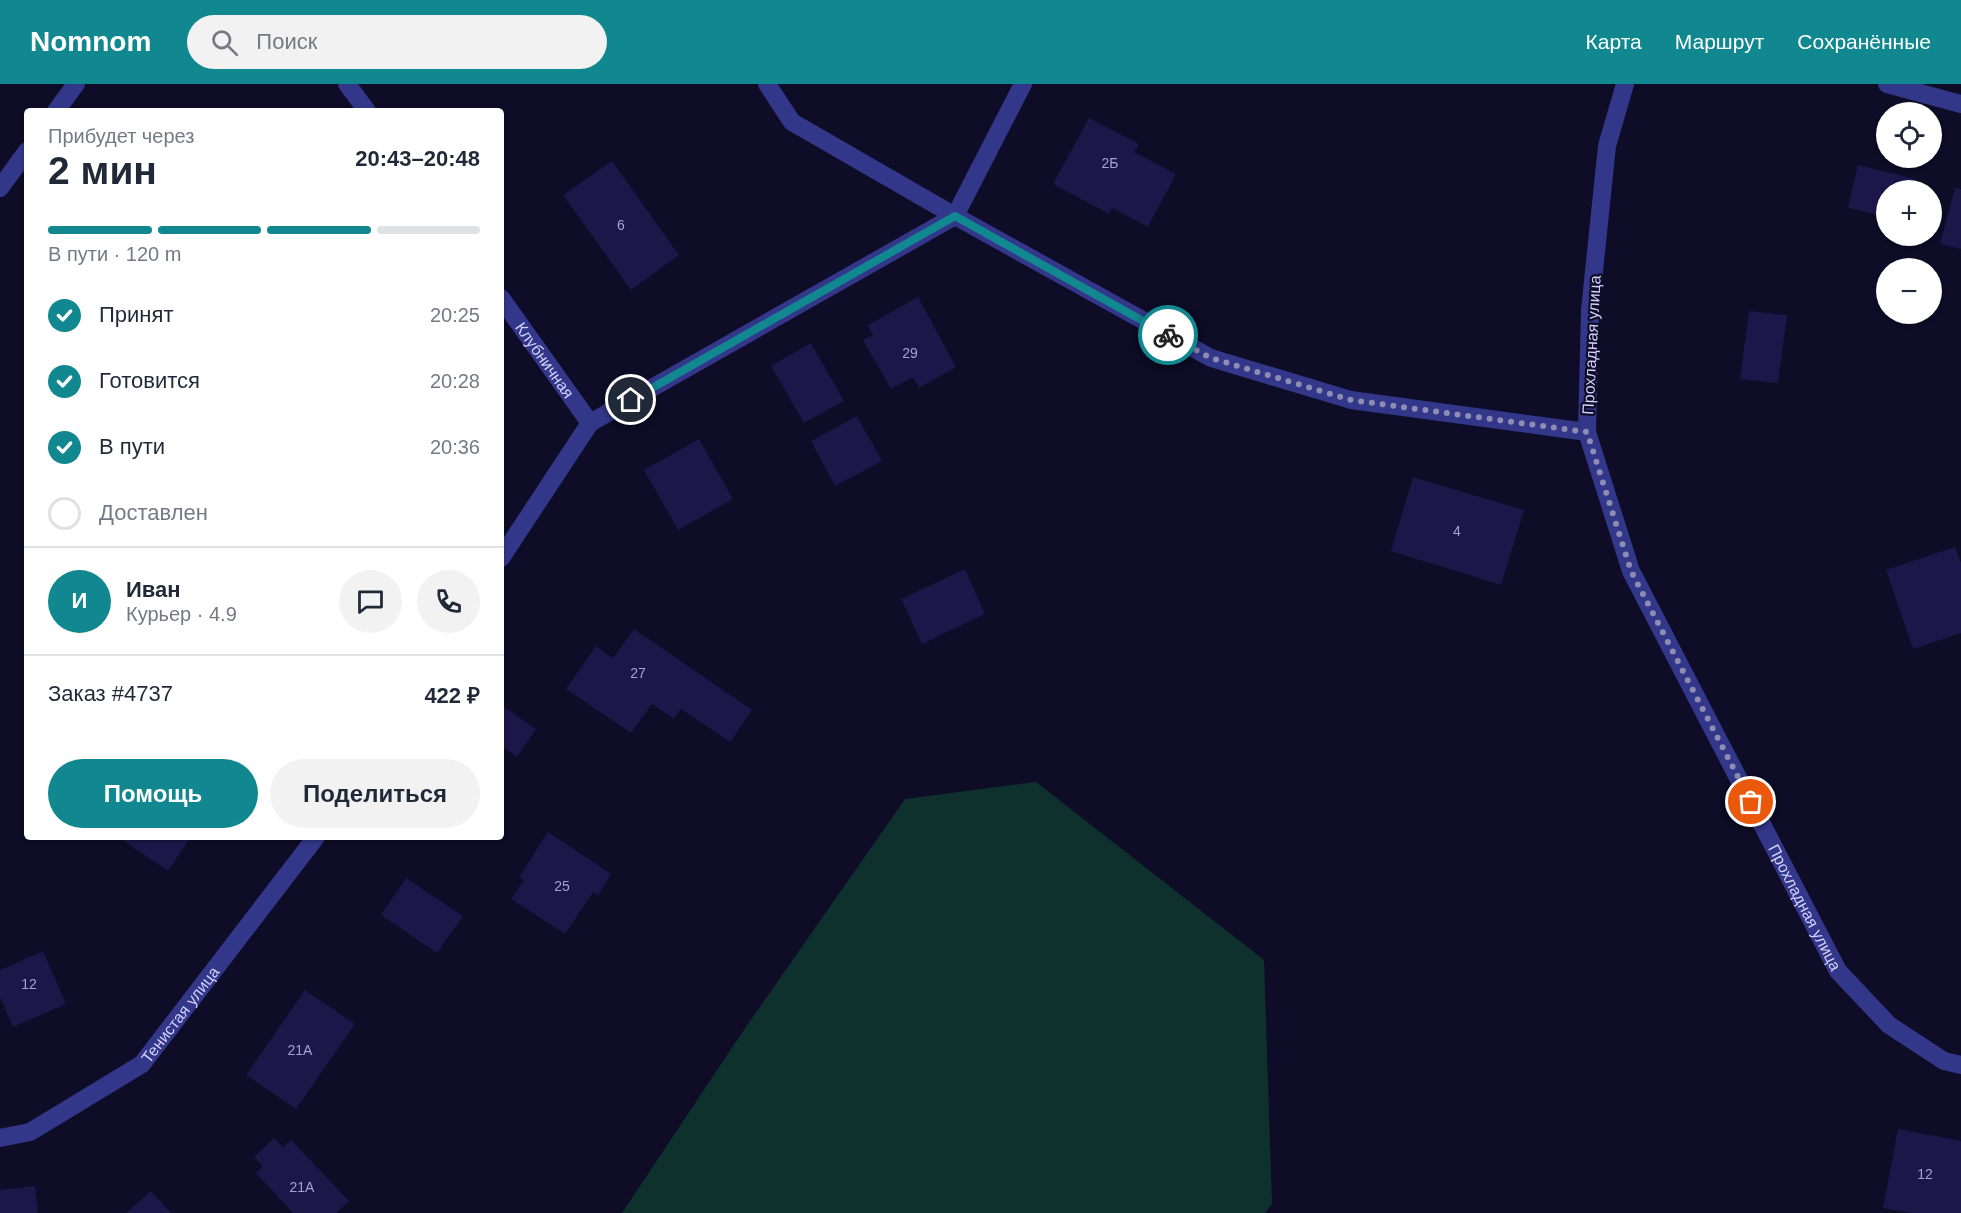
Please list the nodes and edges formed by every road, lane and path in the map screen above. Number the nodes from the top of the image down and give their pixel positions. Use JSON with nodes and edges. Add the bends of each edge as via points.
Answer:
{"nodes":[{"id":1,"x":76,"y":84,"type":"edge"},
{"id":2,"x":347,"y":84,"type":"edge"},
{"id":3,"x":767,"y":84,"type":"edge"},
{"id":4,"x":1023,"y":84,"type":"edge"},
{"id":5,"x":1625,"y":84,"type":"edge"},
{"id":6,"x":1887,"y":84,"type":"edge"},
{"id":7,"x":1961,"y":104,"type":"edge"},
{"id":8,"x":59,"y":108,"type":"edge"},
{"id":9,"x":365,"y":108,"type":"edge"},
{"id":10,"x":24,"y":155,"type":"edge"},
{"id":11,"x":0,"y":188,"type":"edge"},
{"id":12,"x":955,"y":216,"type":"junction"},
{"id":13,"x":504,"y":302,"type":"edge"},
{"id":14,"x":590,"y":423,"type":"junction"},
{"id":15,"x":1587,"y":432,"type":"junction"},
{"id":16,"x":504,"y":553,"type":"edge"},
{"id":17,"x":314,"y":840,"type":"edge"},
{"id":18,"x":1961,"y":1065,"type":"edge"},
{"id":19,"x":0,"y":1138,"type":"edge"}],
"edges":[{"from":1,"to":8,"type":"street"},
{"from":2,"to":9,"type":"street"},
{"from":3,"to":12,"type":"street","via":[[792,122]]},
{"from":4,"to":12,"type":"street"},
{"from":5,"to":15,"type":"street","name":"Прохладная улица","via":[[1607,146],[1590,310]]},
{"from":6,"to":7,"type":"street"},
{"from":10,"to":11,"type":"street"},
{"from":12,"to":14,"type":"street"},
{"from":12,"to":15,"type":"street","via":[[1211,358],[1351,400]]},
{"from":13,"to":14,"type":"street","name":"Клубничная"},
{"from":14,"to":16,"type":"street"},
{"from":15,"to":18,"type":"street","name":"Прохладная улица","via":[[1631,571],[1838,971],[1889,1025],[1944,1061]]},
{"from":17,"to":19,"type":"street","name":"Тенистая улица","via":[[142,1064],[30,1132]]}]}
